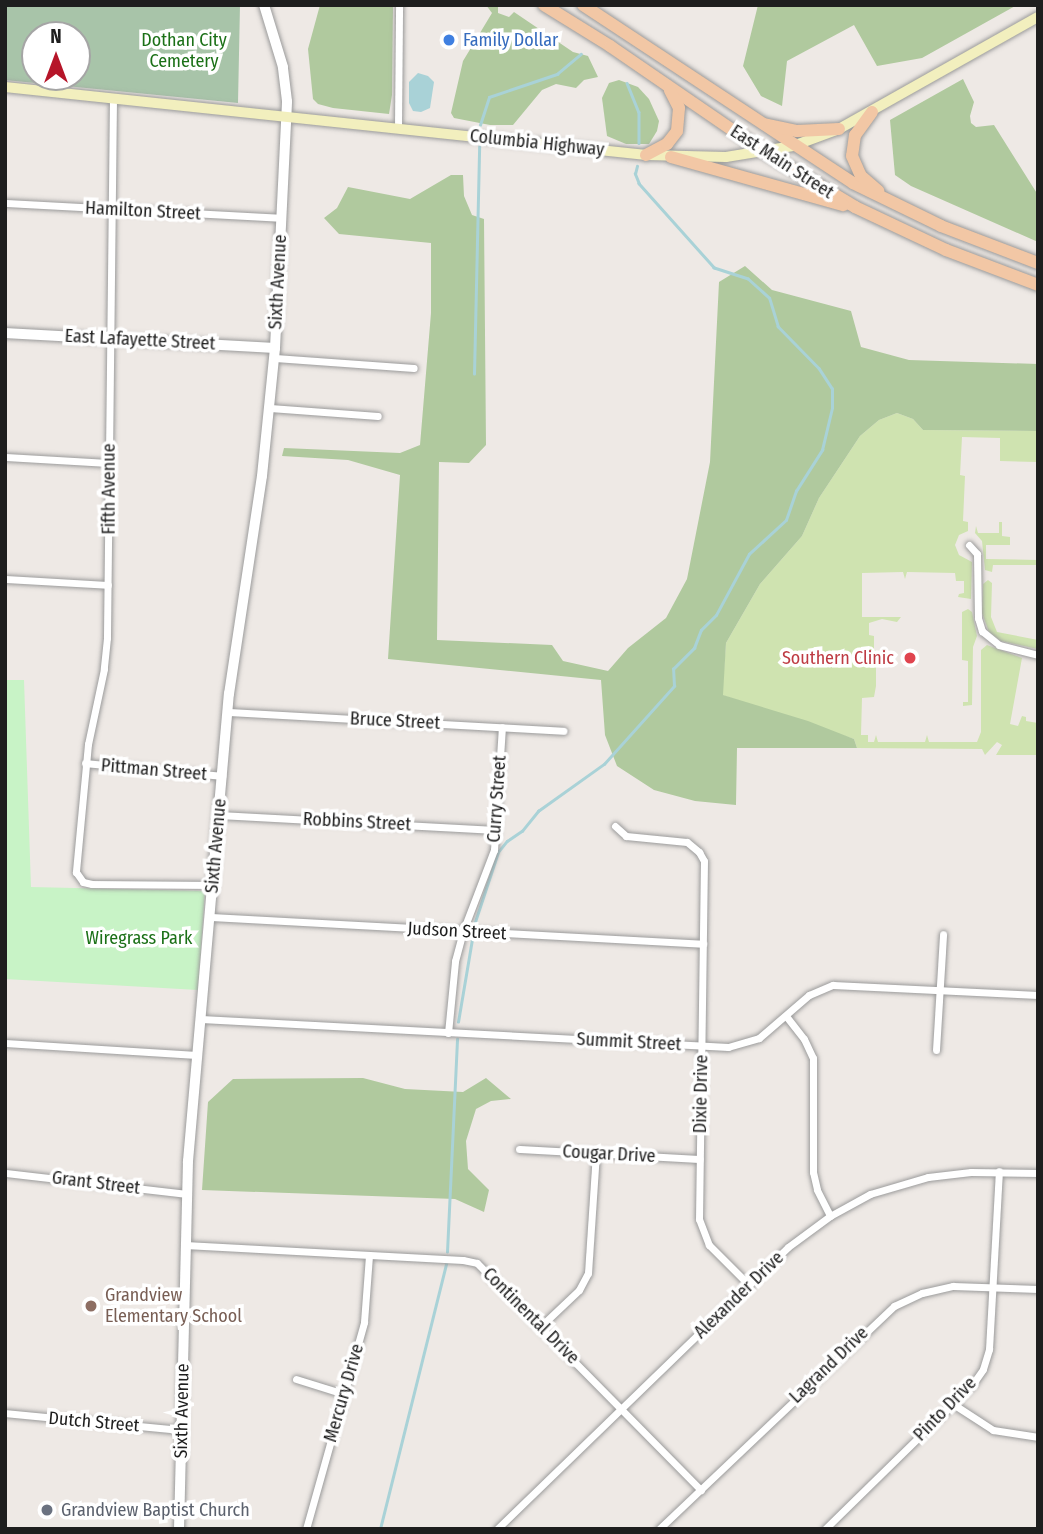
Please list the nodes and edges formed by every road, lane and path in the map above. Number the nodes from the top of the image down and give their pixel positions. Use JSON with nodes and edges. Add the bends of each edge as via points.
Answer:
{"nodes":[{"id":1,"x":264,"y":5,"type":"edge"},
{"id":2,"x":399,"y":5,"type":"edge"},
{"id":3,"x":544,"y":5,"type":"edge"},
{"id":4,"x":583,"y":5,"type":"edge"},
{"id":5,"x":1038,"y":17,"type":"edge"},
{"id":6,"x":668,"y":86,"type":"junction"},
{"id":7,"x":5,"y":87,"type":"edge"},
{"id":8,"x":113,"y":98,"type":"junction"},
{"id":9,"x":872,"y":112,"type":"junction"},
{"id":10,"x":286,"y":116,"type":"junction"},
{"id":11,"x":757,"y":122,"type":"junction"},
{"id":12,"x":398,"y":128,"type":"junction"},
{"id":13,"x":839,"y":129,"type":"junction"},
{"id":14,"x":793,"y":146,"type":"junction"},
{"id":15,"x":764,"y":152,"type":"junction"},
{"id":16,"x":646,"y":155,"type":"junction"},
{"id":17,"x":671,"y":158,"type":"junction"},
{"id":18,"x":888,"y":201,"type":"junction"},
{"id":19,"x":5,"y":203,"type":"edge"},
{"id":20,"x":855,"y":207,"type":"junction"},
{"id":21,"x":111,"y":209,"type":"junction"},
{"id":22,"x":281,"y":218,"type":"junction"},
{"id":23,"x":994,"y":247,"type":"junction"},
{"id":24,"x":1038,"y":263,"type":"edge"},
{"id":25,"x":985,"y":266,"type":"junction"},
{"id":26,"x":1038,"y":285,"type":"edge"},
{"id":27,"x":5,"y":333,"type":"edge"},
{"id":28,"x":110,"y":338,"type":"junction"},
{"id":29,"x":275,"y":353,"type":"junction"},
{"id":30,"x":414,"y":368,"type":"dead end"},
{"id":31,"x":270,"y":408,"type":"junction"},
{"id":32,"x":378,"y":416,"type":"dead end"},
{"id":33,"x":5,"y":457,"type":"edge"},
{"id":34,"x":109,"y":463,"type":"junction"},
{"id":35,"x":969,"y":545,"type":"dead end"},
{"id":36,"x":5,"y":579,"type":"edge"},
{"id":37,"x":108,"y":585,"type":"junction"},
{"id":38,"x":1038,"y":655,"type":"edge"},
{"id":39,"x":228,"y":712,"type":"junction"},
{"id":40,"x":502,"y":727,"type":"junction"},
{"id":41,"x":563,"y":730,"type":"dead end"},
{"id":42,"x":85,"y":763,"type":"junction"},
{"id":43,"x":222,"y":776,"type":"junction"},
{"id":44,"x":219,"y":814,"type":"junction"},
{"id":45,"x":615,"y":826,"type":"dead end"},
{"id":46,"x":496,"y":830,"type":"junction"},
{"id":47,"x":212,"y":885,"type":"junction"},
{"id":48,"x":210,"y":917,"type":"junction"},
{"id":49,"x":463,"y":931,"type":"junction"},
{"id":50,"x":943,"y":934,"type":"dead end"},
{"id":51,"x":704,"y":944,"type":"junction"},
{"id":52,"x":940,"y":989,"type":"junction"},
{"id":53,"x":1038,"y":995,"type":"edge"},
{"id":54,"x":786,"y":1016,"type":"junction"},
{"id":55,"x":201,"y":1019,"type":"junction"},
{"id":56,"x":448,"y":1032,"type":"junction"},
{"id":57,"x":5,"y":1043,"type":"edge"},
{"id":58,"x":702,"y":1046,"type":"junction"},
{"id":59,"x":936,"y":1050,"type":"dead end"},
{"id":60,"x":197,"y":1055,"type":"junction"},
{"id":61,"x":519,"y":1149,"type":"dead end"},
{"id":62,"x":596,"y":1154,"type":"junction"},
{"id":63,"x":700,"y":1159,"type":"junction"},
{"id":64,"x":999,"y":1171,"type":"junction"},
{"id":65,"x":5,"y":1173,"type":"edge"},
{"id":66,"x":1038,"y":1173,"type":"edge"},
{"id":67,"x":186,"y":1194,"type":"junction"},
{"id":68,"x":830,"y":1216,"type":"junction"},
{"id":69,"x":185,"y":1245,"type":"junction"},
{"id":70,"x":369,"y":1255,"type":"junction"},
{"id":71,"x":749,"y":1285,"type":"junction"},
{"id":72,"x":992,"y":1287,"type":"junction"},
{"id":73,"x":1038,"y":1289,"type":"edge"},
{"id":74,"x":541,"y":1326,"type":"junction"},
{"id":75,"x":296,"y":1379,"type":"dead end"},
{"id":76,"x":344,"y":1394,"type":"junction"},
{"id":77,"x":953,"y":1404,"type":"junction"},
{"id":78,"x":621,"y":1409,"type":"junction"},
{"id":79,"x":5,"y":1413,"type":"edge"},
{"id":80,"x":182,"y":1430,"type":"junction"},
{"id":81,"x":1038,"y":1437,"type":"edge"},
{"id":82,"x":701,"y":1490,"type":"junction"},
{"id":83,"x":180,"y":1529,"type":"edge"},
{"id":84,"x":306,"y":1529,"type":"edge"},
{"id":85,"x":497,"y":1529,"type":"edge"},
{"id":86,"x":660,"y":1529,"type":"edge"},
{"id":87,"x":825,"y":1529,"type":"edge"}],
"edges":[{"from":1,"to":10,"type":"street","name":"Sixth Avenue","via":[[283,67]]},
{"from":2,"to":12,"type":"street"},
{"from":3,"to":6,"type":"main road","name":"East Main Street"},
{"from":4,"to":11,"type":"main road","name":"East Main Street"},
{"from":5,"to":9,"type":"main road","name":"Columbia Highway"},
{"from":6,"to":15,"type":"main road","name":"East Main Street"},
{"from":6,"to":16,"type":"main road","via":[[679,107],[679,126],[667,144]]},
{"from":7,"to":8,"type":"main road","name":"Columbia Highway"},
{"from":8,"to":10,"type":"main road","name":"Columbia Highway"},
{"from":8,"to":21,"type":"street","name":"Fifth Avenue"},
{"from":9,"to":13,"type":"main road","name":"Columbia Highway"},
{"from":9,"to":18,"type":"main road","via":[[855,135],[852,156],[861,176]]},
{"from":10,"to":12,"type":"main road","name":"Columbia Highway"},
{"from":10,"to":22,"type":"street","name":"Sixth Avenue"},
{"from":11,"to":13,"type":"main road","via":[[799,131]]},
{"from":11,"to":14,"type":"main road","name":"East Main Street"},
{"from":12,"to":16,"type":"main road","name":"Columbia Highway"},
{"from":13,"to":14,"type":"main road","name":"Columbia Highway"},
{"from":14,"to":15,"type":"main road","name":"Columbia Highway"},
{"from":14,"to":18,"type":"main road","name":"East Main Street"},
{"from":15,"to":17,"type":"main road","name":"Columbia Highway"},
{"from":15,"to":20,"type":"main road","name":"East Main Street"},
{"from":16,"to":17,"type":"main road","name":"Columbia Highway"},
{"from":17,"to":20,"type":"main road"},
{"from":18,"to":23,"type":"main road","name":"East Main Street"},
{"from":19,"to":21,"type":"street","name":"Hamilton Street"},
{"from":20,"to":25,"type":"main road","name":"East Main Street"},
{"from":21,"to":22,"type":"street","name":"Hamilton Street"},
{"from":21,"to":28,"type":"street","name":"Fifth Avenue"},
{"from":22,"to":29,"type":"street","name":"Sixth Avenue"},
{"from":23,"to":24,"type":"main road","name":"East Main Street"},
{"from":23,"to":25,"type":"main road"},
{"from":25,"to":26,"type":"main road","name":"East Main Street"},
{"from":27,"to":28,"type":"street","name":"East Lafayette Street"},
{"from":28,"to":29,"type":"street","name":"East Lafayette Street"},
{"from":28,"to":34,"type":"street","name":"Fifth Avenue"},
{"from":29,"to":30,"type":"street"},
{"from":29,"to":31,"type":"street","name":"Sixth Avenue"},
{"from":31,"to":32,"type":"street"},
{"from":31,"to":39,"type":"street","name":"Sixth Avenue"},
{"from":33,"to":34,"type":"street"},
{"from":34,"to":37,"type":"street","name":"Fifth Avenue"},
{"from":35,"to":38,"type":"street","via":[[977,554],[982,631],[999,645]]},
{"from":36,"to":37,"type":"street"},
{"from":37,"to":42,"type":"street","name":"Fifth Avenue","via":[[104,669]]},
{"from":39,"to":40,"type":"street","name":"Bruce Street"},
{"from":39,"to":43,"type":"street","name":"Sixth Avenue"},
{"from":40,"to":41,"type":"street","name":"Bruce Street"},
{"from":40,"to":46,"type":"street","name":"Curry Street"},
{"from":42,"to":43,"type":"street","name":"Pittman Street"},
{"from":42,"to":47,"type":"street","name":"Fifth Avenue","via":[[78,878],[92,884]]},
{"from":43,"to":44,"type":"street","name":"Sixth Avenue"},
{"from":44,"to":46,"type":"street","name":"Robbins Street"},
{"from":44,"to":47,"type":"street","name":"Sixth Avenue"},
{"from":45,"to":51,"type":"street","name":"Dixie Drive","via":[[626,836],[682,840],[699,852],[705,867]]},
{"from":46,"to":49,"type":"street","name":"Curry Street","via":[[494,850]]},
{"from":47,"to":48,"type":"street","name":"Sixth Avenue"},
{"from":48,"to":49,"type":"street","name":"Judson Street"},
{"from":48,"to":55,"type":"street","name":"Sixth Avenue"},
{"from":49,"to":51,"type":"street","name":"Judson Street"},
{"from":49,"to":56,"type":"street","name":"Curry Street","via":[[452,979]]},
{"from":50,"to":52,"type":"street"},
{"from":51,"to":58,"type":"street","name":"Dixie Drive"},
{"from":52,"to":53,"type":"street","name":"Summit Street"},
{"from":52,"to":54,"type":"street","name":"Summit Street","via":[[833,985],[809,995]]},
{"from":52,"to":59,"type":"street"},
{"from":54,"to":58,"type":"street","name":"Summit Street","via":[[752,1042]]},
{"from":54,"to":68,"type":"street","via":[[813,1058],[813,1172]]},
{"from":55,"to":56,"type":"street","name":"Summit Street"},
{"from":55,"to":60,"type":"street","name":"Sixth Avenue"},
{"from":56,"to":58,"type":"street","name":"Summit Street"},
{"from":57,"to":60,"type":"street"},
{"from":58,"to":63,"type":"street","name":"Dixie Drive"},
{"from":60,"to":67,"type":"street","name":"Sixth Avenue"},
{"from":61,"to":62,"type":"street","name":"Cougar Drive"},
{"from":62,"to":63,"type":"street","name":"Cougar Drive"},
{"from":62,"to":74,"type":"street","via":[[588,1273],[579,1290]]},
{"from":63,"to":71,"type":"street","name":"Dixie Drive","via":[[699,1213],[704,1235]]},
{"from":64,"to":66,"type":"street","name":"Alexander Drive"},
{"from":64,"to":68,"type":"street","name":"Alexander Drive","via":[[915,1180],[870,1194]]},
{"from":64,"to":72,"type":"street","name":"Pinto Drive"},
{"from":65,"to":67,"type":"street","name":"Grant Street"},
{"from":67,"to":69,"type":"street","name":"Sixth Avenue"},
{"from":68,"to":71,"type":"street","name":"Alexander Drive"},
{"from":69,"to":70,"type":"street","name":"Continental Drive"},
{"from":69,"to":80,"type":"street","name":"Sixth Avenue"},
{"from":70,"to":74,"type":"street","name":"Continental Drive","via":[[477,1263]]},
{"from":70,"to":76,"type":"street","name":"Mercury Drive","via":[[364,1322]]},
{"from":71,"to":78,"type":"street","name":"Alexander Drive"},
{"from":72,"to":73,"type":"street","name":"Lagrand Drive"},
{"from":72,"to":77,"type":"street","name":"Pinto Drive","via":[[985,1362],[972,1385]]},
{"from":72,"to":82,"type":"street","name":"Lagrand Drive","via":[[932,1290],[885,1312]]},
{"from":74,"to":78,"type":"street","name":"Continental Drive"},
{"from":75,"to":76,"type":"street"},
{"from":76,"to":84,"type":"street","name":"Mercury Drive"},
{"from":77,"to":81,"type":"street","via":[[993,1430]]},
{"from":77,"to":87,"type":"street","name":"Pinto Drive"},
{"from":78,"to":82,"type":"street","name":"Continental Drive"},
{"from":78,"to":85,"type":"street","name":"Alexander Drive"},
{"from":79,"to":80,"type":"street","name":"Dutch Street"},
{"from":80,"to":83,"type":"street","name":"Sixth Avenue"},
{"from":82,"to":86,"type":"street","name":"Lagrand Drive"}]}
